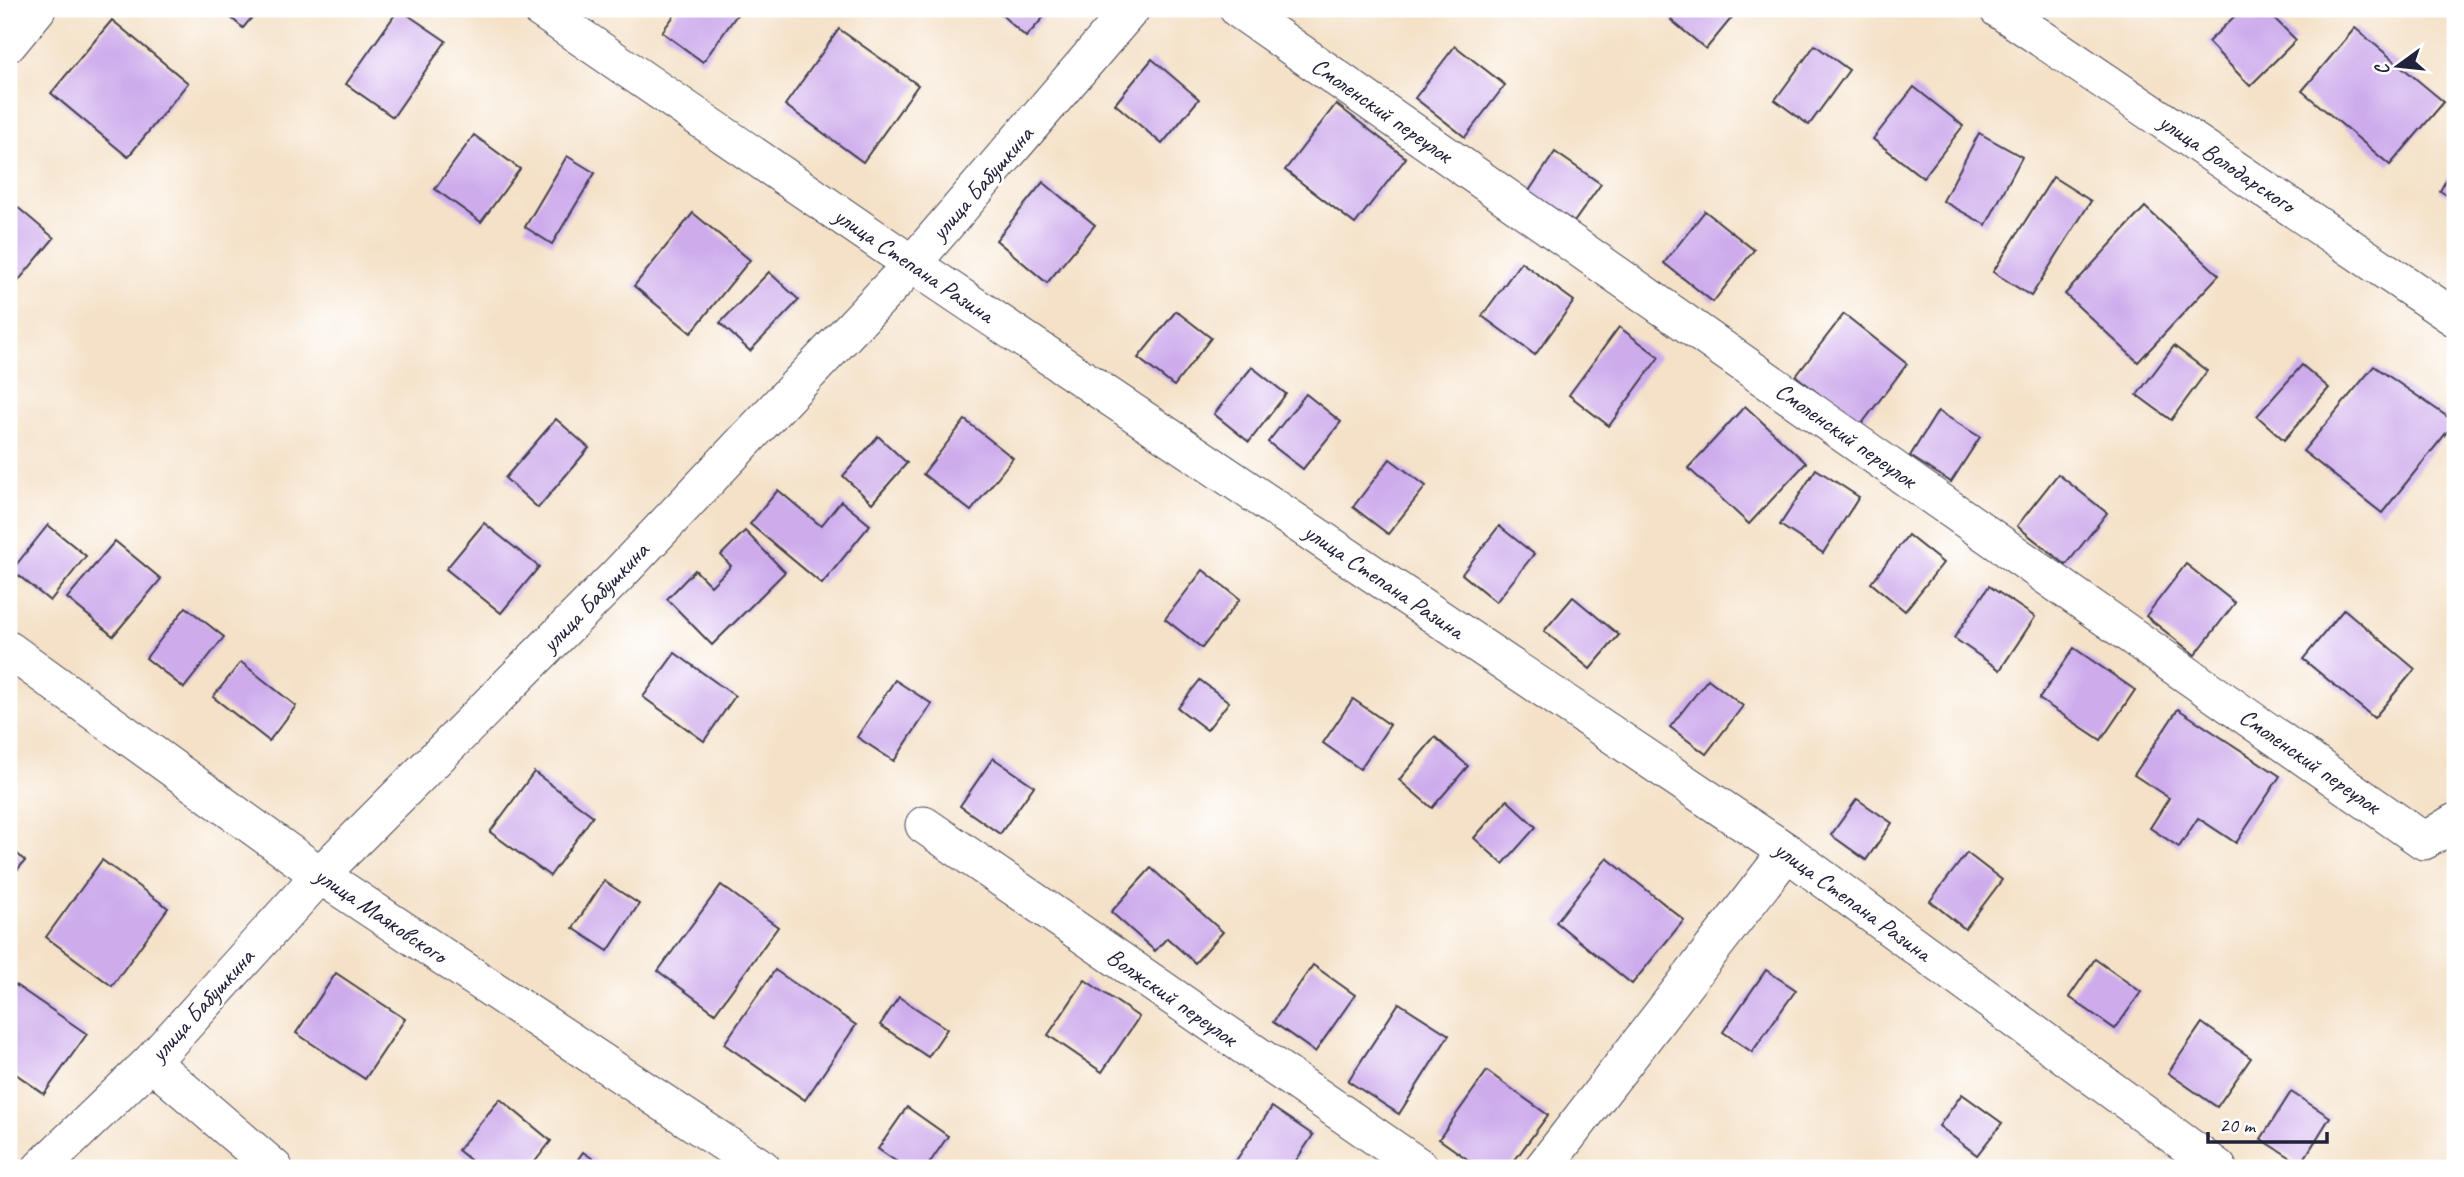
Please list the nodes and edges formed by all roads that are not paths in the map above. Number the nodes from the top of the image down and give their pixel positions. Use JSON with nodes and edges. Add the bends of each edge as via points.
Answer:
{"nodes":[{"id":1,"x":37,"y":9,"type":"edge"},
{"id":2,"x":540,"y":9,"type":"edge"},
{"id":3,"x":1131,"y":9,"type":"edge"},
{"id":4,"x":1238,"y":9,"type":"edge"},
{"id":5,"x":1998,"y":9,"type":"edge"},
{"id":6,"x":9,"y":43,"type":"edge"},
{"id":7,"x":912,"y":264,"type":"junction"},
{"id":8,"x":2455,"y":318,"type":"edge"},
{"id":9,"x":9,"y":650,"type":"edge"},
{"id":10,"x":2455,"y":822,"type":"edge"},
{"id":11,"x":924,"y":825,"type":"dead end"},
{"id":12,"x":1787,"y":852,"type":"junction"},
{"id":13,"x":320,"y":874,"type":"junction"},
{"id":14,"x":151,"y":1062,"type":"junction"},
{"id":15,"x":41,"y":1168,"type":"edge"},
{"id":16,"x":274,"y":1168,"type":"edge"},
{"id":17,"x":762,"y":1168,"type":"edge"},
{"id":18,"x":1420,"y":1168,"type":"edge"},
{"id":19,"x":1543,"y":1168,"type":"edge"},
{"id":20,"x":2218,"y":1168,"type":"edge"}],
"edges":[{"from":1,"to":6,"type":"street"},
{"from":2,"to":7,"type":"street","name":"улица Степана Разина"},
{"from":3,"to":7,"type":"street","name":"улица Бабушкина"},
{"from":4,"to":10,"type":"street","name":"Смоленский переулок","via":[[2424,841]]},
{"from":5,"to":8,"type":"street","name":"улица Володарского"},
{"from":7,"to":12,"type":"street","name":"улица Степана Разина"},
{"from":7,"to":13,"type":"street","name":"улица Бабушкина","via":[[618,575]]},
{"from":9,"to":13,"type":"street","name":"улица Маяковского"},
{"from":11,"to":18,"type":"street","name":"Волжский переулок"},
{"from":12,"to":19,"type":"street"},
{"from":12,"to":20,"type":"street","name":"улица Степана Разина"},
{"from":13,"to":14,"type":"street","name":"улица Бабушкина"},
{"from":13,"to":17,"type":"street","name":"улица Маяковского"},
{"from":14,"to":15,"type":"street","name":"улица Бабушкина"},
{"from":14,"to":16,"type":"street"}]}
